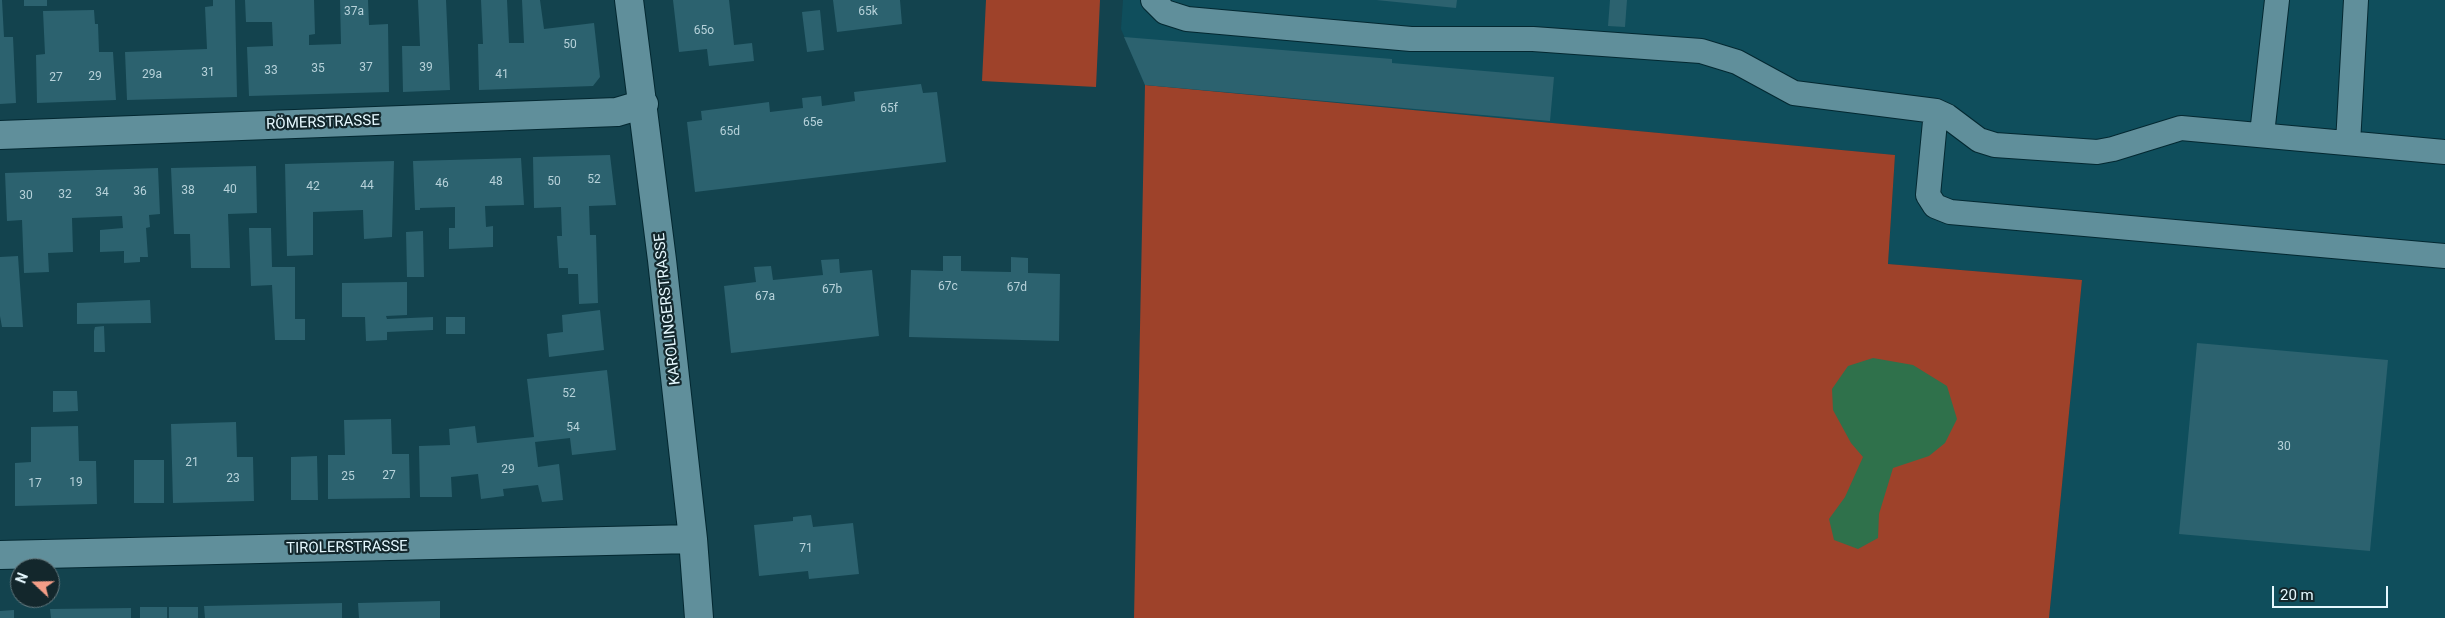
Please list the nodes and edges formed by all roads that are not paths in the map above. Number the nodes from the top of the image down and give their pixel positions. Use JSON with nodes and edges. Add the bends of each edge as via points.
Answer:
{"nodes":[{"id":1,"x":630,"y":0,"type":"edge"},
{"id":2,"x":1153,"y":0,"type":"edge"},
{"id":3,"x":2277,"y":0,"type":"edge"},
{"id":4,"x":2356,"y":0,"type":"edge"},
{"id":5,"x":644,"y":104,"type":"junction"},
{"id":6,"x":1936,"y":111,"type":"junction"},
{"id":7,"x":2262,"y":134,"type":"junction"},
{"id":8,"x":0,"y":135,"type":"edge"},
{"id":9,"x":2348,"y":143,"type":"junction"},
{"id":10,"x":2445,"y":152,"type":"edge"},
{"id":11,"x":2445,"y":256,"type":"edge"},
{"id":12,"x":693,"y":539,"type":"junction"},
{"id":13,"x":0,"y":555,"type":"edge"},
{"id":14,"x":699,"y":618,"type":"edge"}],
"edges":[{"from":1,"to":5,"type":"street","name":"KAROLINGERSTRASSE"},
{"from":2,"to":6,"type":"lane","via":[[1165,12],[1187,19],[1411,39],[1533,39],[1702,51],[1737,62],[1794,93]]},
{"from":3,"to":7,"type":"lane"},
{"from":4,"to":9,"type":"lane"},
{"from":5,"to":8,"type":"street","name":"RÖMERSTRASSE","via":[[617,112]]},
{"from":5,"to":12,"type":"street","name":"KAROLINGERSTRASSE"},
{"from":6,"to":7,"type":"lane","via":[[1978,140],[1995,145],[2097,152],[2181,128]]},
{"from":6,"to":11,"type":"lane","via":[[1928,195],[1935,206],[1950,212]]},
{"from":7,"to":9,"type":"lane"},
{"from":9,"to":10,"type":"lane"},
{"from":12,"to":13,"type":"street","name":"TIROLERSTRASSE"},
{"from":12,"to":14,"type":"street","name":"KAROLINGERSTRASSE"}]}
